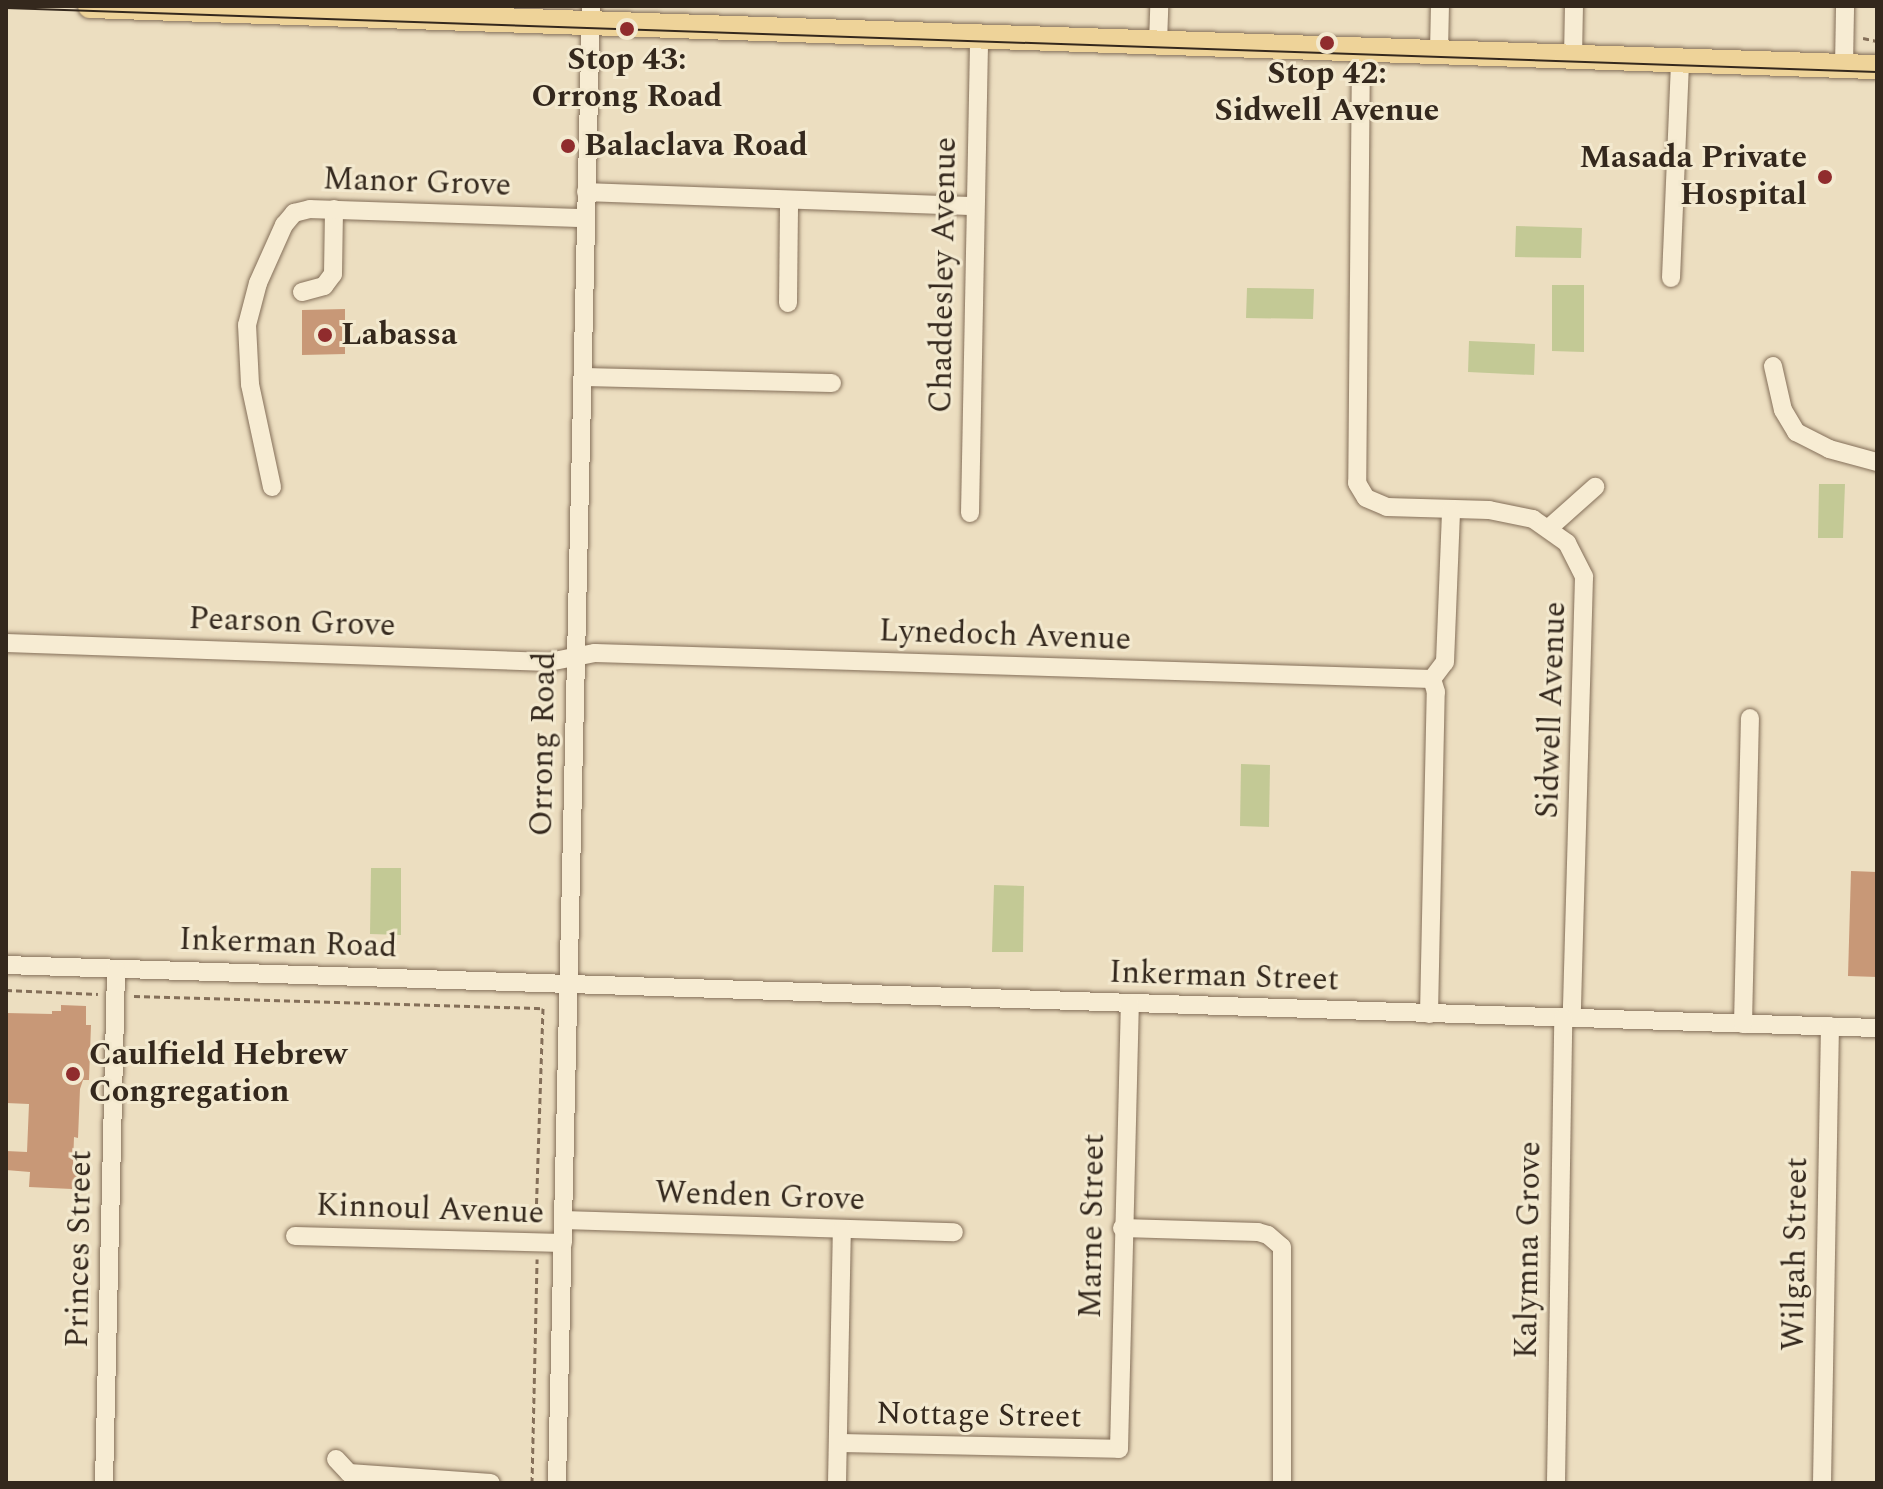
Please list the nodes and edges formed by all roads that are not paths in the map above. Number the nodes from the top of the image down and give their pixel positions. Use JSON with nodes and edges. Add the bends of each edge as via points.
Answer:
{"nodes":[{"id":1,"x":90,"y":6,"type":"edge"},
{"id":2,"x":1159,"y":6,"type":"edge"},
{"id":3,"x":1440,"y":6,"type":"edge"},
{"id":4,"x":1574,"y":6,"type":"edge"},
{"id":5,"x":1845,"y":6,"type":"edge"},
{"id":6,"x":590,"y":15,"type":"edge"},
{"id":7,"x":979,"y":37,"type":"junction"},
{"id":8,"x":1158,"y":43,"type":"junction"},
{"id":9,"x":1361,"y":50,"type":"junction"},
{"id":10,"x":1439,"y":52,"type":"junction"},
{"id":11,"x":1573,"y":57,"type":"junction"},
{"id":12,"x":1680,"y":61,"type":"junction"},
{"id":13,"x":1844,"y":66,"type":"junction"},
{"id":14,"x":1877,"y":67,"type":"edge"},
{"id":15,"x":586,"y":192,"type":"junction"},
{"id":16,"x":789,"y":200,"type":"junction"},
{"id":17,"x":975,"y":206,"type":"junction"},
{"id":18,"x":334,"y":209,"type":"junction"},
{"id":19,"x":585,"y":218,"type":"junction"},
{"id":20,"x":1671,"y":278,"type":"dead end"},
{"id":21,"x":302,"y":292,"type":"dead end"},
{"id":22,"x":788,"y":303,"type":"dead end"},
{"id":23,"x":1773,"y":366,"type":"dead end"},
{"id":24,"x":583,"y":377,"type":"junction"},
{"id":25,"x":832,"y":383,"type":"dead end"},
{"id":26,"x":1877,"y":462,"type":"edge"},
{"id":27,"x":272,"y":487,"type":"dead end"},
{"id":28,"x":1595,"y":487,"type":"dead end"},
{"id":29,"x":1451,"y":510,"type":"junction"},
{"id":30,"x":970,"y":513,"type":"dead end"},
{"id":31,"x":1549,"y":528,"type":"junction"},
{"id":32,"x":6,"y":643,"type":"edge"},
{"id":33,"x":576,"y":658,"type":"junction"},
{"id":34,"x":1432,"y":679,"type":"junction"},
{"id":35,"x":1750,"y":718,"type":"dead end"},
{"id":36,"x":6,"y":965,"type":"edge"},
{"id":37,"x":116,"y":969,"type":"junction"},
{"id":38,"x":569,"y":986,"type":"junction"},
{"id":39,"x":1130,"y":1004,"type":"junction"},
{"id":40,"x":1429,"y":1014,"type":"junction"},
{"id":41,"x":1568,"y":1018,"type":"junction"},
{"id":42,"x":1743,"y":1024,"type":"junction"},
{"id":43,"x":1830,"y":1026,"type":"junction"},
{"id":44,"x":1877,"y":1028,"type":"edge"},
{"id":45,"x":563,"y":1220,"type":"junction"},
{"id":46,"x":1122,"y":1228,"type":"junction"},
{"id":47,"x":842,"y":1230,"type":"junction"},
{"id":48,"x":954,"y":1232,"type":"dead end"},
{"id":49,"x":295,"y":1236,"type":"dead end"},
{"id":50,"x":563,"y":1243,"type":"junction"},
{"id":51,"x":838,"y":1443,"type":"junction"},
{"id":52,"x":1119,"y":1449,"type":"joint"},
{"id":53,"x":336,"y":1459,"type":"dead end"},
{"id":54,"x":104,"y":1483,"type":"edge"},
{"id":55,"x":491,"y":1483,"type":"edge"},
{"id":56,"x":557,"y":1483,"type":"edge"},
{"id":57,"x":837,"y":1483,"type":"edge"},
{"id":58,"x":1282,"y":1483,"type":"edge"},
{"id":59,"x":1556,"y":1483,"type":"edge"},
{"id":60,"x":1822,"y":1483,"type":"edge"}],
"edges":[{"from":1,"to":6,"type":"main road"},
{"from":2,"to":8,"type":"street"},
{"from":3,"to":10,"type":"street"},
{"from":4,"to":11,"type":"street"},
{"from":5,"to":13,"type":"street"},
{"from":6,"to":7,"type":"main road"},
{"from":6,"to":15,"type":"street","name":"Orrong Road"},
{"from":7,"to":8,"type":"main road"},
{"from":7,"to":17,"type":"street","name":"Chaddesley Avenue"},
{"from":8,"to":9,"type":"main road"},
{"from":9,"to":10,"type":"main road"},
{"from":9,"to":29,"type":"street","via":[[1357,483],[1366,498],[1380,506]]},
{"from":10,"to":11,"type":"main road"},
{"from":11,"to":12,"type":"main road"},
{"from":12,"to":13,"type":"main road"},
{"from":12,"to":20,"type":"street"},
{"from":13,"to":14,"type":"main road"},
{"from":15,"to":16,"type":"street"},
{"from":15,"to":19,"type":"street","name":"Orrong Road"},
{"from":16,"to":17,"type":"street"},
{"from":16,"to":22,"type":"street"},
{"from":17,"to":30,"type":"street","name":"Chaddesley Avenue"},
{"from":18,"to":19,"type":"street","name":"Manor Grove"},
{"from":18,"to":21,"type":"street","via":[[333,274],[324,286]]},
{"from":18,"to":27,"type":"street","name":"Manor Grove","via":[[300,210],[288,219],[248,315],[250,384]]},
{"from":19,"to":24,"type":"street","name":"Orrong Road"},
{"from":23,"to":26,"type":"street","via":[[1783,410],[1796,432],[1829,449]]},
{"from":24,"to":25,"type":"street"},
{"from":24,"to":33,"type":"street","name":"Orrong Road"},
{"from":28,"to":31,"type":"street"},
{"from":29,"to":31,"type":"street","via":[[1503,512]]},
{"from":29,"to":34,"type":"street","via":[[1445,662]]},
{"from":31,"to":41,"type":"street","name":"Sidwell Avenue","via":[[1573,553],[1586,591]]},
{"from":32,"to":33,"type":"street","name":"Pearson Grove","via":[[549,662]]},
{"from":33,"to":34,"type":"street","name":"Lynedoch Avenue","via":[[595,653]]},
{"from":33,"to":38,"type":"street","name":"Orrong Road"},
{"from":34,"to":40,"type":"street","via":[[1436,692]]},
{"from":35,"to":42,"type":"street"},
{"from":36,"to":37,"type":"street","name":"Inkerman Road"},
{"from":37,"to":38,"type":"street","name":"Inkerman Road"},
{"from":37,"to":54,"type":"street","name":"Princes Street"},
{"from":38,"to":39,"type":"street","name":"Inkerman Street"},
{"from":38,"to":45,"type":"street","name":"Orrong Road"},
{"from":39,"to":40,"type":"street","name":"Inkerman Street"},
{"from":39,"to":46,"type":"street","name":"Marne Street"},
{"from":40,"to":41,"type":"street","name":"Inkerman Street"},
{"from":41,"to":42,"type":"street","name":"Inkerman Street"},
{"from":41,"to":59,"type":"street","name":"Kalymna Grove"},
{"from":42,"to":43,"type":"street","name":"Inkerman Street"},
{"from":43,"to":44,"type":"street","name":"Inkerman Street"},
{"from":43,"to":60,"type":"street","name":"Wilgah Street"},
{"from":45,"to":47,"type":"street","name":"Wenden Grove"},
{"from":45,"to":50,"type":"street","name":"Orrong Road"},
{"from":46,"to":52,"type":"street","name":"Marne Street"},
{"from":46,"to":58,"type":"street","via":[[1258,1232],[1282,1247]]},
{"from":47,"to":48,"type":"street","name":"Wenden Grove"},
{"from":47,"to":51,"type":"street"},
{"from":49,"to":50,"type":"street","name":"Kinnoul Avenue"},
{"from":50,"to":56,"type":"street","name":"Orrong Road"},
{"from":51,"to":52,"type":"street","name":"Nottage Street"},
{"from":51,"to":57,"type":"street"},
{"from":53,"to":55,"type":"street","via":[[349,1473]]}]}
